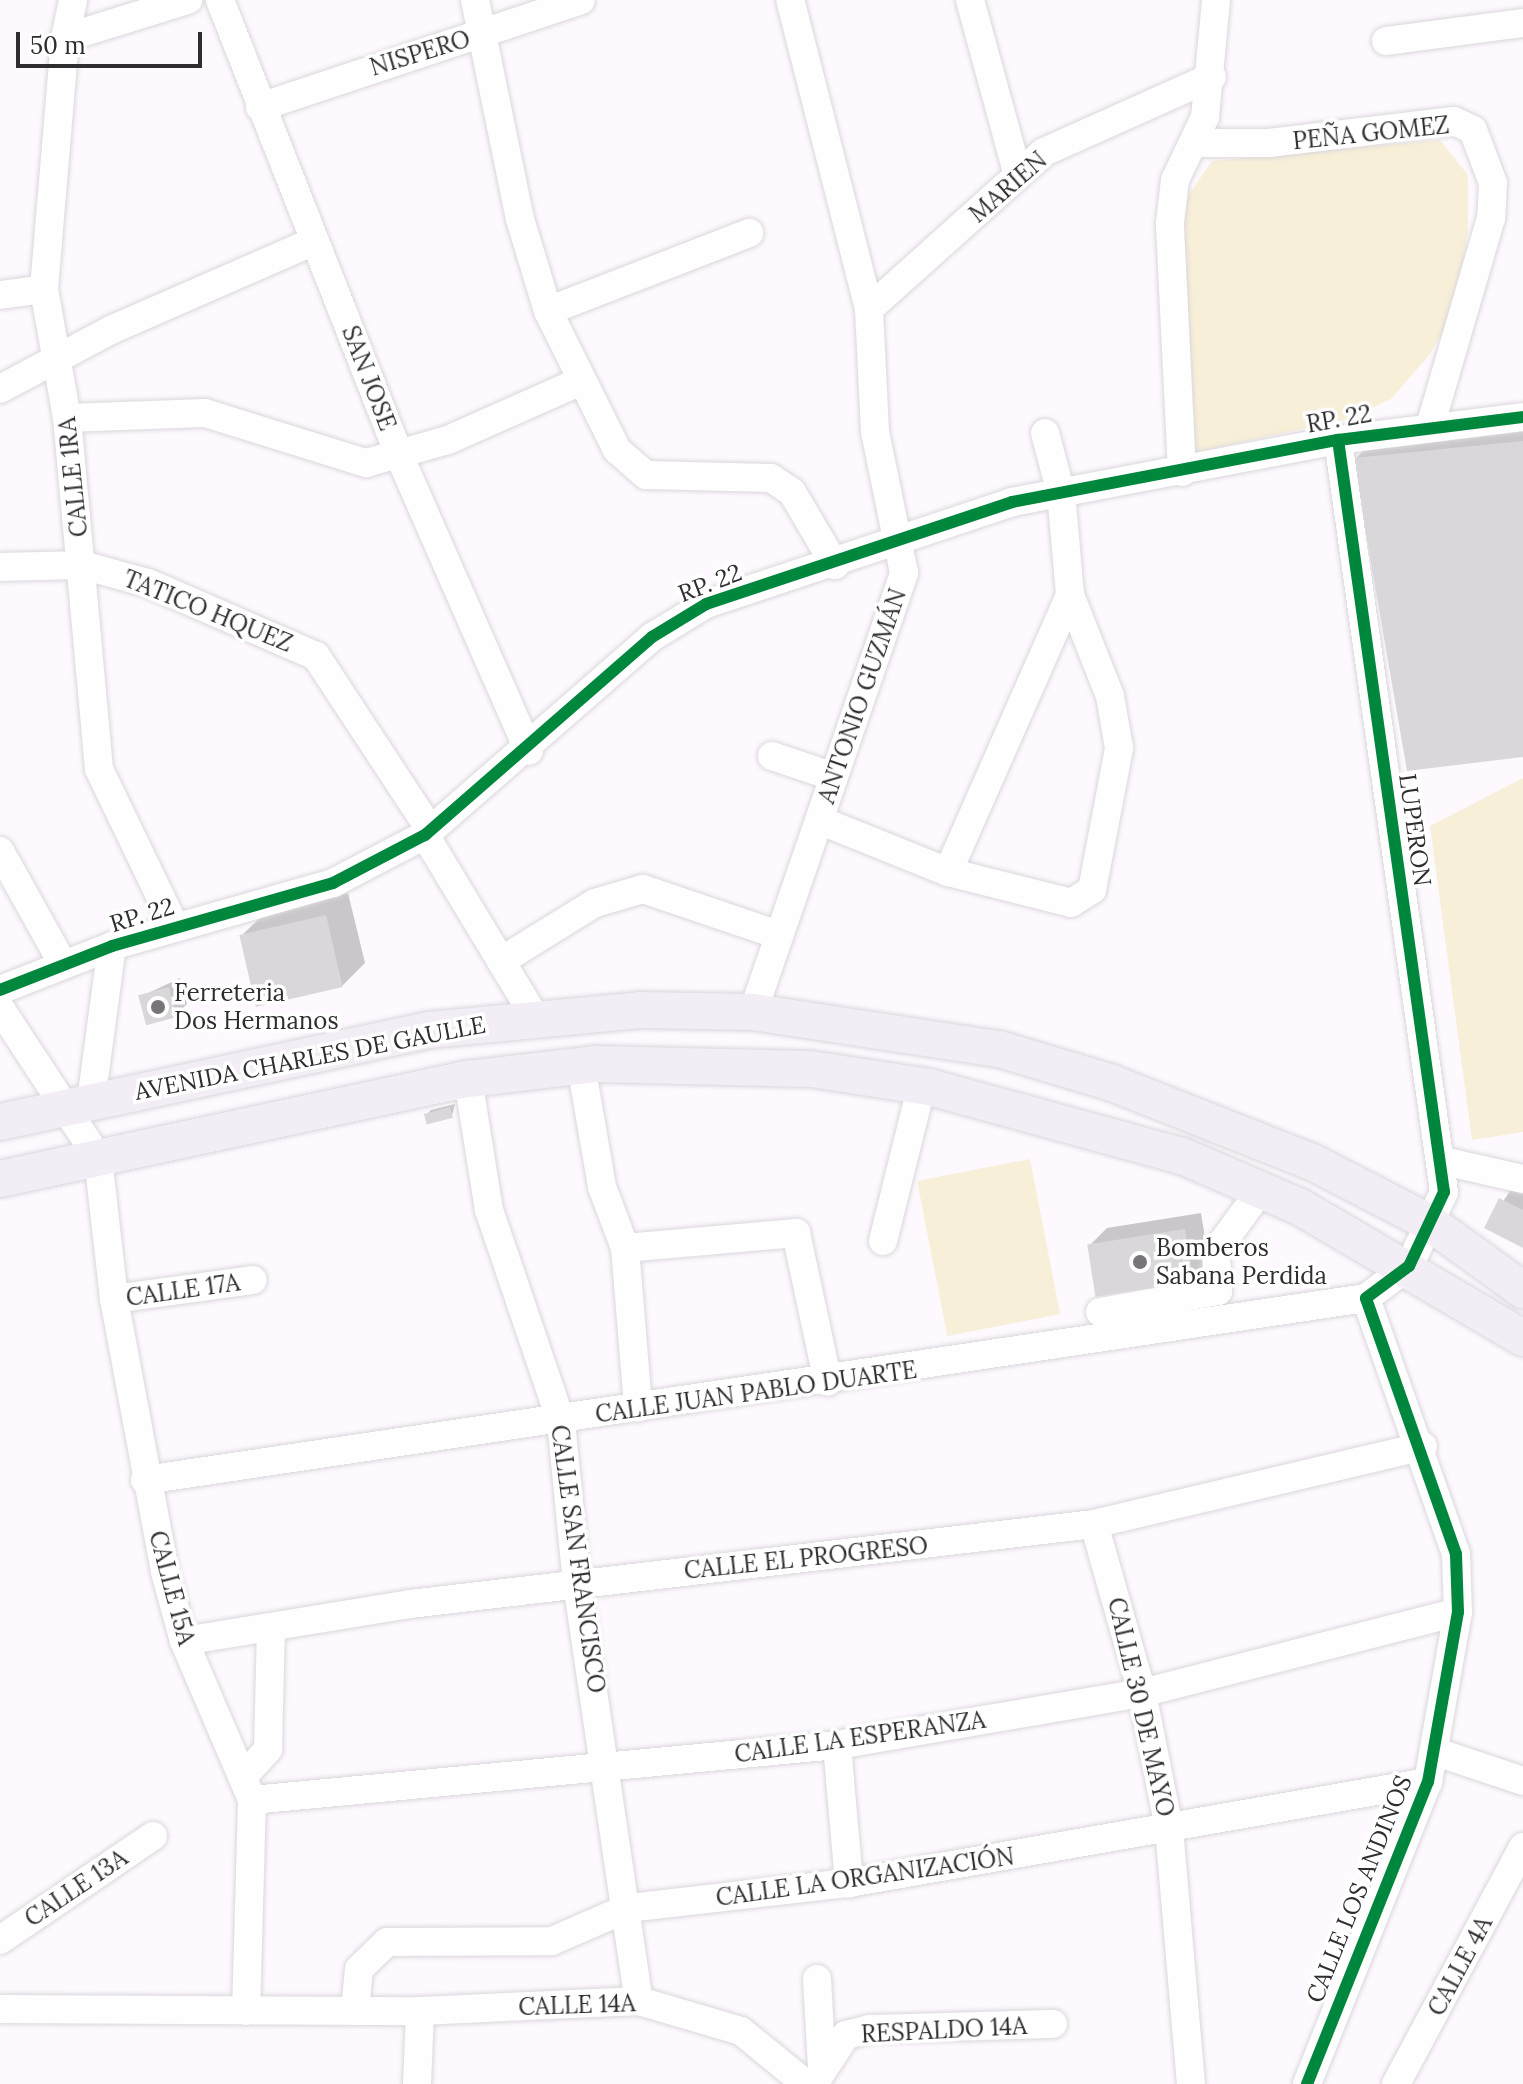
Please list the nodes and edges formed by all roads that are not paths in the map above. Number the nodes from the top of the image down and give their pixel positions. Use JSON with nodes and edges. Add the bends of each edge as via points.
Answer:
{"nodes":[{"id":1,"x":73,"y":0,"type":"edge"},
{"id":2,"x":188,"y":0,"type":"edge"},
{"id":3,"x":220,"y":0,"type":"edge"},
{"id":4,"x":475,"y":0,"type":"edge"},
{"id":5,"x":581,"y":0,"type":"edge"},
{"id":6,"x":790,"y":0,"type":"edge"},
{"id":7,"x":970,"y":0,"type":"edge"},
{"id":8,"x":1216,"y":0,"type":"edge"},
{"id":9,"x":1523,"y":23,"type":"edge"},
{"id":10,"x":484,"y":33,"type":"junction"},
{"id":11,"x":77,"y":34,"type":"junction"},
{"id":12,"x":1386,"y":41,"type":"dead end"},
{"id":13,"x":1212,"y":77,"type":"junction"},
{"id":14,"x":260,"y":107,"type":"junction"},
{"id":15,"x":1198,"y":143,"type":"junction"},
{"id":16,"x":1018,"y":175,"type":"junction"},
{"id":17,"x":749,"y":233,"type":"dead end"},
{"id":18,"x":314,"y":241,"type":"junction"},
{"id":19,"x":44,"y":289,"type":"junction"},
{"id":20,"x":0,"y":295,"type":"edge"},
{"id":21,"x":869,"y":309,"type":"junction"},
{"id":22,"x":548,"y":311,"type":"junction"},
{"id":23,"x":58,"y":361,"type":"junction"},
{"id":24,"x":579,"y":382,"type":"junction"},
{"id":25,"x":0,"y":389,"type":"edge"},
{"id":26,"x":1523,"y":417,"type":"edge"},
{"id":27,"x":67,"y":418,"type":"junction"},
{"id":28,"x":1430,"y":426,"type":"junction"},
{"id":29,"x":1045,"y":433,"type":"dead end"},
{"id":30,"x":1338,"y":440,"type":"junction"},
{"id":31,"x":399,"y":455,"type":"junction"},
{"id":32,"x":1182,"y":472,"type":"junction"},
{"id":33,"x":1061,"y":493,"type":"junction"},
{"id":34,"x":901,"y":540,"type":"junction"},
{"id":35,"x":82,"y":565,"type":"junction"},
{"id":36,"x":835,"y":565,"type":"junction"},
{"id":37,"x":0,"y":567,"type":"edge"},
{"id":38,"x":1070,"y":595,"type":"junction"},
{"id":39,"x":529,"y":751,"type":"junction"},
{"id":40,"x":772,"y":756,"type":"dead end"},
{"id":41,"x":834,"y":777,"type":"junction"},
{"id":42,"x":819,"y":820,"type":"junction"},
{"id":43,"x":428,"y":833,"type":"junction"},
{"id":44,"x":0,"y":851,"type":"edge"},
{"id":45,"x":948,"y":872,"type":"junction"},
{"id":46,"x":175,"y":927,"type":"junction"},
{"id":47,"x":779,"y":935,"type":"junction"},
{"id":48,"x":112,"y":946,"type":"junction"},
{"id":49,"x":501,"y":961,"type":"junction"},
{"id":50,"x":63,"y":964,"type":"junction"},
{"id":51,"x":0,"y":990,"type":"edge"},
{"id":52,"x":0,"y":1008,"type":"edge"},
{"id":53,"x":753,"y":1012,"type":"junction"},
{"id":54,"x":535,"y":1017,"type":"junction"},
{"id":55,"x":581,"y":1065,"type":"junction"},
{"id":56,"x":468,"y":1079,"type":"junction"},
{"id":57,"x":922,"y":1085,"type":"junction"},
{"id":58,"x":80,"y":1103,"type":"junction"},
{"id":59,"x":0,"y":1122,"type":"edge"},
{"id":60,"x":98,"y":1158,"type":"junction"},
{"id":61,"x":1443,"y":1161,"type":"junction"},
{"id":62,"x":0,"y":1179,"type":"edge"},
{"id":63,"x":1523,"y":1179,"type":"edge"},
{"id":64,"x":1261,"y":1190,"type":"junction"},
{"id":65,"x":1430,"y":1223,"type":"junction"},
{"id":66,"x":883,"y":1241,"type":"dead end"},
{"id":67,"x":625,"y":1248,"type":"junction"},
{"id":68,"x":1409,"y":1266,"type":"junction"},
{"id":69,"x":253,"y":1280,"type":"dead end"},
{"id":70,"x":1523,"y":1290,"type":"edge"},
{"id":71,"x":1366,"y":1298,"type":"junction"},
{"id":72,"x":114,"y":1299,"type":"junction"},
{"id":73,"x":1100,"y":1312,"type":"dead end"},
{"id":74,"x":1523,"y":1338,"type":"edge"},
{"id":75,"x":828,"y":1382,"type":"junction"},
{"id":76,"x":638,"y":1407,"type":"junction"},
{"id":77,"x":561,"y":1421,"type":"junction"},
{"id":78,"x":1423,"y":1446,"type":"junction"},
{"id":79,"x":145,"y":1480,"type":"junction"},
{"id":80,"x":1094,"y":1524,"type":"junction"},
{"id":81,"x":577,"y":1583,"type":"junction"},
{"id":82,"x":1458,"y":1612,"type":"junction"},
{"id":83,"x":271,"y":1628,"type":"junction"},
{"id":84,"x":184,"y":1641,"type":"junction"},
{"id":85,"x":1142,"y":1693,"type":"junction"},
{"id":86,"x":837,"y":1745,"type":"junction"},
{"id":87,"x":1436,"y":1752,"type":"junction"},
{"id":88,"x":608,"y":1770,"type":"junction"},
{"id":89,"x":1523,"y":1781,"type":"edge"},
{"id":90,"x":1428,"y":1782,"type":"junction"},
{"id":91,"x":248,"y":1788,"type":"junction"},
{"id":92,"x":1169,"y":1828,"type":"junction"},
{"id":93,"x":153,"y":1836,"type":"dead end"},
{"id":94,"x":1523,"y":1847,"type":"edge"},
{"id":95,"x":849,"y":1883,"type":"junction"},
{"id":96,"x":628,"y":1908,"type":"junction"},
{"id":97,"x":0,"y":1940,"type":"edge"},
{"id":98,"x":817,"y":1979,"type":"dead end"},
{"id":99,"x":639,"y":2001,"type":"junction"},
{"id":100,"x":0,"y":2009,"type":"edge"},
{"id":101,"x":246,"y":2011,"type":"junction"},
{"id":102,"x":355,"y":2011,"type":"junction"},
{"id":103,"x":420,"y":2011,"type":"junction"},
{"id":104,"x":1053,"y":2024,"type":"dead end"},
{"id":105,"x":814,"y":2079,"type":"edge"},
{"id":106,"x":417,"y":2084,"type":"edge"},
{"id":107,"x":1191,"y":2084,"type":"edge"},
{"id":108,"x":1307,"y":2084,"type":"edge"},
{"id":109,"x":1396,"y":2084,"type":"edge"}],
"edges":[{"from":1,"to":11,"type":"street","name":"CALLE 1RA"},
{"from":2,"to":11,"type":"street"},
{"from":3,"to":14,"type":"street","name":"SAN JOSE"},
{"from":4,"to":10,"type":"street"},
{"from":5,"to":10,"type":"street","name":"NISPERO"},
{"from":6,"to":21,"type":"street","name":"ANTONIO GUZMÁN"},
{"from":7,"to":16,"type":"street"},
{"from":8,"to":13,"type":"street"},
{"from":9,"to":12,"type":"street"},
{"from":10,"to":14,"type":"street","name":"NISPERO"},
{"from":10,"to":22,"type":"street","via":[[520,219]]},
{"from":11,"to":19,"type":"street","name":"CALLE 1RA"},
{"from":13,"to":15,"type":"street"},
{"from":13,"to":16,"type":"street","name":"MARIEN","via":[[1109,119]]},
{"from":14,"to":18,"type":"street","name":"SAN JOSE"},
{"from":15,"to":28,"type":"street","name":"PEÑA GOMEZ","via":[[1269,143],[1454,121],[1473,130],[1493,183],[1491,218]]},
{"from":15,"to":32,"type":"street","via":[[1175,180],[1170,223]]},
{"from":16,"to":21,"type":"street","name":"MARIEN"},
{"from":17,"to":22,"type":"street"},
{"from":18,"to":23,"type":"street"},
{"from":18,"to":31,"type":"street","name":"SAN JOSE"},
{"from":19,"to":20,"type":"street"},
{"from":19,"to":23,"type":"street","name":"CALLE 1RA"},
{"from":21,"to":34,"type":"street","name":"ANTONIO GUZMÁN","via":[[875,432]]},
{"from":22,"to":24,"type":"street"},
{"from":23,"to":25,"type":"street"},
{"from":23,"to":27,"type":"street","name":"CALLE 1RA"},
{"from":24,"to":31,"type":"street"},
{"from":24,"to":36,"type":"street","via":[[631,468],[646,475],[771,478],[792,492]]},
{"from":26,"to":28,"type":"street","name":"RP. 22"},
{"from":27,"to":31,"type":"street","via":[[189,411],[338,459]]},
{"from":27,"to":35,"type":"street","name":"CALLE 1RA"},
{"from":28,"to":30,"type":"street","name":"RP. 22"},
{"from":29,"to":33,"type":"street"},
{"from":30,"to":32,"type":"street","name":"RP. 22"},
{"from":30,"to":61,"type":"street","name":"LUPERON"},
{"from":31,"to":39,"type":"street","name":"SAN JOSE"},
{"from":32,"to":33,"type":"street","name":"RP. 22"},
{"from":33,"to":34,"type":"street","name":"RP. 22"},
{"from":33,"to":38,"type":"street"},
{"from":34,"to":36,"type":"street","name":"RP. 22"},
{"from":34,"to":41,"type":"street","name":"ANTONIO GUZMÁN","via":[[904,573]]},
{"from":35,"to":37,"type":"street","name":"TATICO HQUEZ"},
{"from":35,"to":43,"type":"street","name":"TATICO HQUEZ","via":[[148,583],[316,656]]},
{"from":35,"to":46,"type":"street","name":"CALLE 1RA","via":[[99,769]]},
{"from":36,"to":39,"type":"street","name":"RP. 22","via":[[706,604],[670,623]]},
{"from":38,"to":45,"type":"street"},
{"from":38,"to":45,"type":"street","via":[[1110,696],[1119,748],[1092,890],[1071,903]]},
{"from":39,"to":43,"type":"street","name":"RP. 22"},
{"from":40,"to":41,"type":"street"},
{"from":41,"to":42,"type":"street","name":"ANTONIO GUZMÁN"},
{"from":42,"to":45,"type":"street"},
{"from":42,"to":47,"type":"street","name":"ANTONIO GUZMÁN"},
{"from":43,"to":46,"type":"street","name":"RP. 22","via":[[333,883]]},
{"from":43,"to":49,"type":"street","name":"TATICO HQUEZ"},
{"from":44,"to":50,"type":"street"},
{"from":46,"to":48,"type":"street","name":"RP. 22"},
{"from":47,"to":49,"type":"street","via":[[643,889],[595,903]]},
{"from":47,"to":53,"type":"street","name":"ANTONIO GUZMÁN"},
{"from":48,"to":50,"type":"street","name":"RP. 22"},
{"from":48,"to":58,"type":"street"},
{"from":49,"to":54,"type":"street","name":"TATICO HQUEZ"},
{"from":50,"to":51,"type":"street","name":"RP. 22"},
{"from":52,"to":58,"type":"street"},
{"from":53,"to":54,"type":"main road","name":"AVENIDA CHARLES DE GAULLE"},
{"from":53,"to":65,"type":"main road","name":"AVENIDA CHARLES DE GAULLE","via":[[999,1049],[1112,1083],[1312,1162]]},
{"from":54,"to":58,"type":"main road","name":"AVENIDA CHARLES DE GAULLE","via":[[429,1030]]},
{"from":55,"to":56,"type":"main road"},
{"from":55,"to":57,"type":"main road","via":[[811,1069]]},
{"from":55,"to":67,"type":"street","via":[[602,1187]]},
{"from":56,"to":60,"type":"main road"},
{"from":56,"to":77,"type":"street","name":"CALLE SAN FRANCISCO","via":[[489,1210]]},
{"from":57,"to":64,"type":"main road","via":[[1182,1156]]},
{"from":57,"to":66,"type":"street"},
{"from":58,"to":59,"type":"main road","name":"AVENIDA CHARLES DE GAULLE"},
{"from":58,"to":60,"type":"street"},
{"from":60,"to":62,"type":"main road"},
{"from":60,"to":72,"type":"street","name":"CALLE 15A"},
{"from":61,"to":63,"type":"street"},
{"from":61,"to":65,"type":"street","name":"LUPERON","via":[[1444,1192]]},
{"from":64,"to":68,"type":"main road"},
{"from":64,"to":73,"type":"street","via":[[1216,1251],[1218,1291]]},
{"from":65,"to":68,"type":"street","name":"LUPERON"},
{"from":65,"to":70,"type":"main road","name":"AVENIDA CHARLES DE GAULLE"},
{"from":67,"to":75,"type":"street","via":[[796,1233]]},
{"from":67,"to":76,"type":"street"},
{"from":68,"to":71,"type":"street"},
{"from":68,"to":74,"type":"main road"},
{"from":69,"to":72,"type":"street","name":"CALLE 17A"},
{"from":71,"to":75,"type":"street","name":"CALLE JUAN PABLO DUARTE"},
{"from":71,"to":78,"type":"street","name":"CALLE LOS ANDINOS"},
{"from":72,"to":79,"type":"street","name":"CALLE 15A"},
{"from":75,"to":76,"type":"street","name":"CALLE JUAN PABLO DUARTE"},
{"from":76,"to":77,"type":"street","name":"CALLE JUAN PABLO DUARTE"},
{"from":77,"to":79,"type":"street","name":"CALLE JUAN PABLO DUARTE"},
{"from":77,"to":81,"type":"street","name":"CALLE SAN FRANCISCO"},
{"from":78,"to":80,"type":"street","name":"CALLE EL PROGRESO"},
{"from":78,"to":82,"type":"street","name":"CALLE LOS ANDINOS","via":[[1456,1554]]},
{"from":79,"to":84,"type":"street","name":"CALLE 15A"},
{"from":80,"to":81,"type":"street","name":"CALLE EL PROGRESO"},
{"from":80,"to":85,"type":"street","name":"CALLE 30 DE MAYO"},
{"from":81,"to":83,"type":"street","name":"CALLE EL PROGRESO"},
{"from":81,"to":88,"type":"street","name":"CALLE SAN FRANCISCO"},
{"from":82,"to":85,"type":"street","name":"CALLE LA ESPERANZA"},
{"from":82,"to":87,"type":"street","name":"CALLE LOS ANDINOS"},
{"from":83,"to":84,"type":"street","name":"CALLE EL PROGRESO"},
{"from":83,"to":91,"type":"street","via":[[268,1749]]},
{"from":84,"to":91,"type":"street","name":"CALLE 15A"},
{"from":85,"to":86,"type":"street","name":"CALLE LA ESPERANZA"},
{"from":85,"to":92,"type":"street","name":"CALLE 30 DE MAYO"},
{"from":86,"to":88,"type":"street","name":"CALLE LA ESPERANZA"},
{"from":86,"to":95,"type":"street"},
{"from":87,"to":89,"type":"street"},
{"from":87,"to":90,"type":"street","name":"CALLE LOS ANDINOS"},
{"from":88,"to":91,"type":"street","name":"CALLE LA ESPERANZA"},
{"from":88,"to":96,"type":"street","name":"CALLE SAN FRANCISCO"},
{"from":90,"to":92,"type":"street","name":"CALLE LA ORGANIZACIÓN"},
{"from":90,"to":108,"type":"street","name":"CALLE LOS ANDINOS"},
{"from":91,"to":101,"type":"street","name":"CALLE 15A"},
{"from":92,"to":95,"type":"street","name":"CALLE LA ORGANIZACIÓN"},
{"from":92,"to":107,"type":"street","name":"CALLE 30 DE MAYO"},
{"from":93,"to":97,"type":"street","name":"CALLE 13A"},
{"from":94,"to":109,"type":"street","name":"CALLE 4A"},
{"from":95,"to":96,"type":"street","name":"CALLE LA ORGANIZACIÓN"},
{"from":96,"to":99,"type":"street","name":"CALLE SAN FRANCISCO"},
{"from":96,"to":102,"type":"street","name":"CALLE LA ORGANIZACIÓN","via":[[552,1941],[374,1947],[359,1969]]},
{"from":98,"to":105,"type":"street"},
{"from":99,"to":103,"type":"street","name":"CALLE 14A"},
{"from":99,"to":105,"type":"street","name":"CALLE 14A","via":[[741,2031]]},
{"from":100,"to":101,"type":"street","name":"CALLE 14A"},
{"from":101,"to":102,"type":"street","name":"CALLE 14A"},
{"from":102,"to":103,"type":"street","name":"CALLE 14A"},
{"from":103,"to":106,"type":"street"},
{"from":104,"to":105,"type":"street","name":"RESPALDO 14A","via":[[870,2029],[846,2035]]}]}
